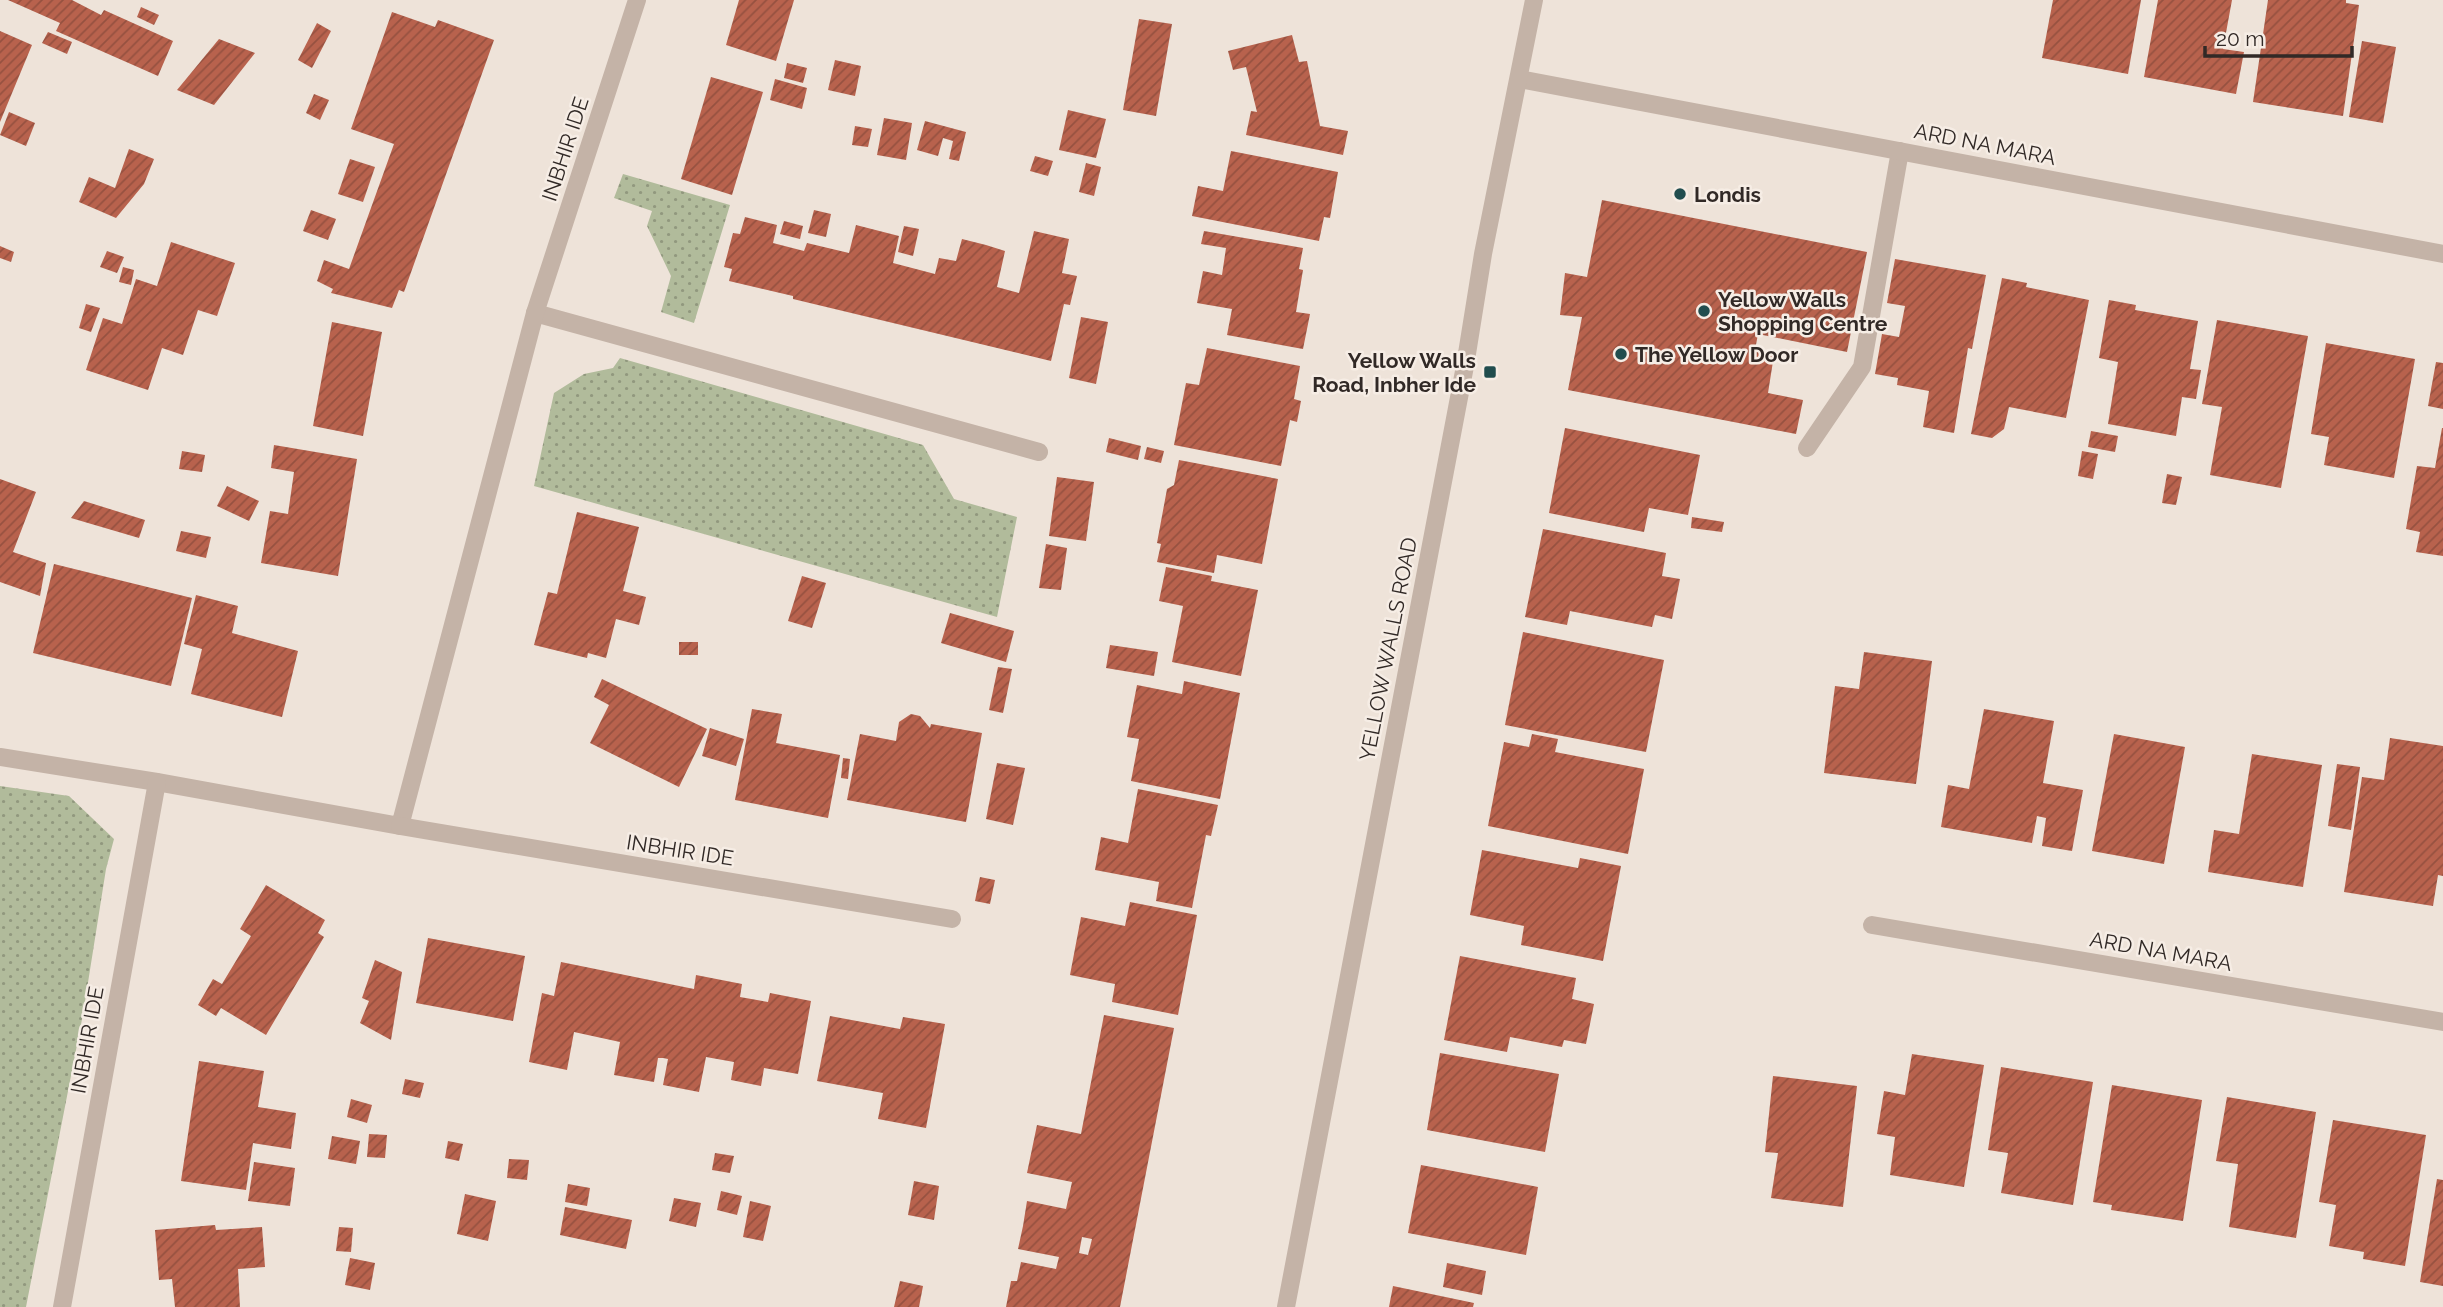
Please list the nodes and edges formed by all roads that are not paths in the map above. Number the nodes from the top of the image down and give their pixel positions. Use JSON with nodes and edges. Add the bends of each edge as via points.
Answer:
{"nodes":[{"id":1,"x":637,"y":0,"type":"edge"},
{"id":2,"x":1534,"y":0,"type":"edge"},
{"id":3,"x":1519,"y":79,"type":"junction"},
{"id":4,"x":1900,"y":151,"type":"junction"},
{"id":5,"x":2443,"y":254,"type":"edge"},
{"id":6,"x":535,"y":313,"type":"junction"},
{"id":7,"x":1807,"y":448,"type":"dead end"},
{"id":8,"x":1039,"y":452,"type":"dead end"},
{"id":9,"x":0,"y":757,"type":"edge"},
{"id":10,"x":157,"y":782,"type":"junction"},
{"id":11,"x":400,"y":826,"type":"junction"},
{"id":12,"x":953,"y":919,"type":"dead end"},
{"id":13,"x":1872,"y":925,"type":"dead end"},
{"id":14,"x":2443,"y":1022,"type":"edge"},
{"id":15,"x":62,"y":1307,"type":"edge"},
{"id":16,"x":1286,"y":1307,"type":"edge"}],
"edges":[{"from":1,"to":6,"type":"street","name":"INBHIR IDE"},
{"from":2,"to":3,"type":"street","name":"YELLOW WALLS ROAD"},
{"from":3,"to":4,"type":"street","name":"ARD NA MARA"},
{"from":3,"to":16,"type":"street","name":"YELLOW WALLS ROAD"},
{"from":4,"to":5,"type":"street","name":"ARD NA MARA"},
{"from":4,"to":7,"type":"street","via":[[1862,367]]},
{"from":6,"to":8,"type":"street"},
{"from":6,"to":11,"type":"street","name":"INBHIR IDE"},
{"from":9,"to":10,"type":"street","name":"INBHIR IDE"},
{"from":10,"to":11,"type":"street","name":"INBHIR IDE"},
{"from":10,"to":15,"type":"street","name":"INBHIR IDE"},
{"from":11,"to":12,"type":"street","name":"INBHIR IDE"},
{"from":13,"to":14,"type":"street","name":"ARD NA MARA"}]}
